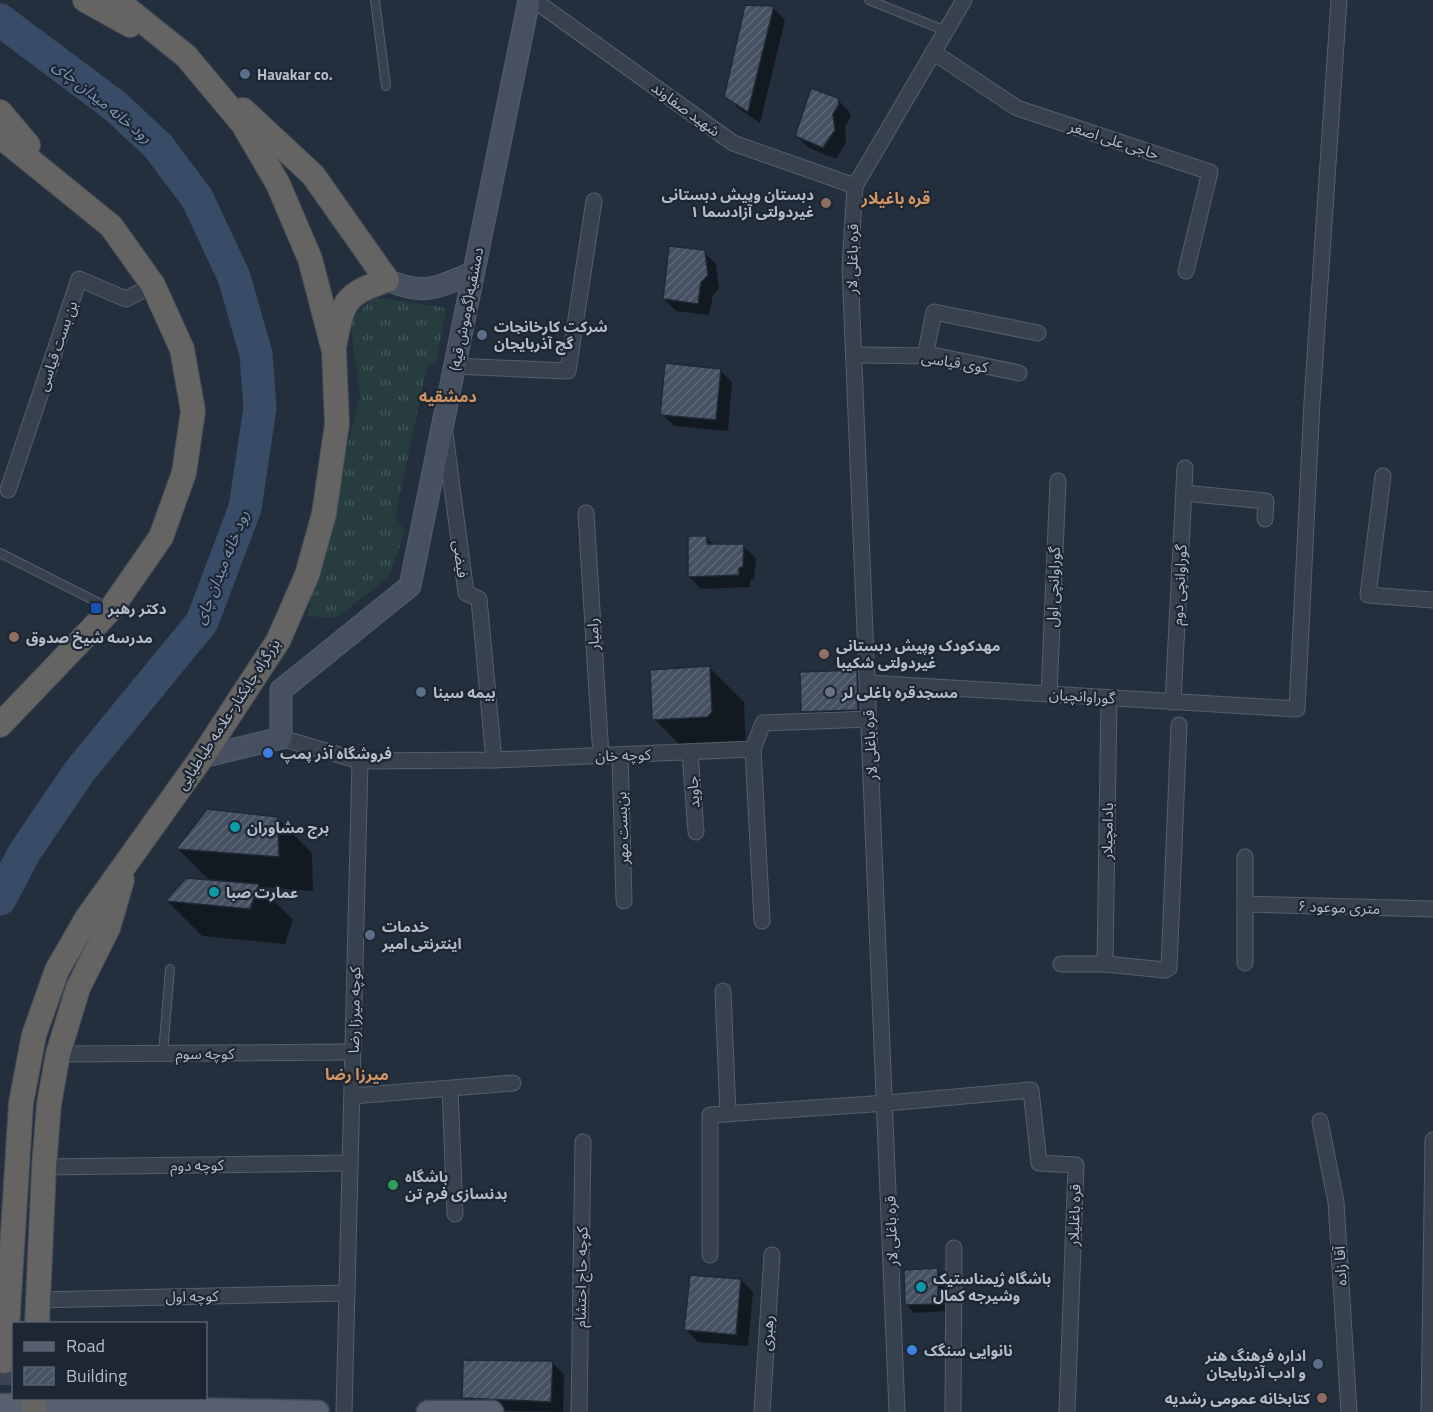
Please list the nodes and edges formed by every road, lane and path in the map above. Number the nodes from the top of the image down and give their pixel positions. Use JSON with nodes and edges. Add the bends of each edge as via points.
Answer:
{"nodes":[{"id":1,"x":84,"y":0,"type":"edge"},
{"id":2,"x":116,"y":0,"type":"edge"},
{"id":3,"x":375,"y":0,"type":"edge"},
{"id":4,"x":529,"y":0,"type":"edge"},
{"id":5,"x":534,"y":0,"type":"edge"},
{"id":6,"x":869,"y":0,"type":"edge"},
{"id":7,"x":964,"y":0,"type":"edge"},
{"id":8,"x":1340,"y":0,"type":"edge"},
{"id":9,"x":946,"y":31,"type":"junction"},
{"id":10,"x":933,"y":52,"type":"junction"},
{"id":11,"x":186,"y":56,"type":"junction"},
{"id":12,"x":386,"y":86,"type":"dead end"},
{"id":13,"x":0,"y":112,"type":"edge"},
{"id":14,"x":0,"y":136,"type":"edge"},
{"id":15,"x":61,"y":184,"type":"junction"},
{"id":16,"x":855,"y":186,"type":"junction"},
{"id":17,"x":594,"y":201,"type":"dead end"},
{"id":18,"x":1186,"y":271,"type":"dead end"},
{"id":19,"x":474,"y":272,"type":"junction"},
{"id":20,"x":387,"y":280,"type":"junction"},
{"id":21,"x":153,"y":285,"type":"junction"},
{"id":22,"x":1038,"y":333,"type":"dead end"},
{"id":23,"x":334,"y":351,"type":"junction"},
{"id":24,"x":854,"y":355,"type":"junction"},
{"id":25,"x":926,"y":356,"type":"junction"},
{"id":26,"x":454,"y":366,"type":"junction"},
{"id":27,"x":1019,"y":373,"type":"dead end"},
{"id":28,"x":443,"y":421,"type":"junction"},
{"id":29,"x":1185,"y":468,"type":"dead end"},
{"id":30,"x":1383,"y":476,"type":"dead end"},
{"id":31,"x":1058,"y":481,"type":"dead end"},
{"id":32,"x":8,"y":489,"type":"dead end"},
{"id":33,"x":1184,"y":493,"type":"junction"},
{"id":34,"x":586,"y":513,"type":"dead end"},
{"id":35,"x":1265,"y":519,"type":"dead end"},
{"id":36,"x":0,"y":553,"type":"edge"},
{"id":37,"x":1433,"y":600,"type":"edge"},
{"id":38,"x":111,"y":609,"type":"junction"},
{"id":39,"x":868,"y":683,"type":"junction"},
{"id":40,"x":1049,"y":694,"type":"junction"},
{"id":41,"x":1109,"y":698,"type":"junction"},
{"id":42,"x":1173,"y":702,"type":"junction"},
{"id":43,"x":869,"y":718,"type":"junction"},
{"id":44,"x":0,"y":725,"type":"edge"},
{"id":45,"x":1179,"y":725,"type":"dead end"},
{"id":46,"x":281,"y":738,"type":"junction"},
{"id":47,"x":753,"y":750,"type":"junction"},
{"id":48,"x":690,"y":752,"type":"junction"},
{"id":49,"x":620,"y":755,"type":"junction"},
{"id":50,"x":601,"y":756,"type":"junction"},
{"id":51,"x":202,"y":757,"type":"junction"},
{"id":52,"x":494,"y":760,"type":"junction"},
{"id":53,"x":360,"y":761,"type":"junction"},
{"id":54,"x":696,"y":832,"type":"dead end"},
{"id":55,"x":1245,"y":857,"type":"dead end"},
{"id":56,"x":128,"y":861,"type":"junction"},
{"id":57,"x":624,"y":901,"type":"dead end"},
{"id":58,"x":1245,"y":904,"type":"junction"},
{"id":59,"x":1433,"y":909,"type":"edge"},
{"id":60,"x":762,"y":921,"type":"dead end"},
{"id":61,"x":1245,"y":963,"type":"dead end"},
{"id":62,"x":1061,"y":964,"type":"dead end"},
{"id":63,"x":1105,"y":964,"type":"junction"},
{"id":64,"x":170,"y":969,"type":"dead end"},
{"id":65,"x":723,"y":992,"type":"dead end"},
{"id":66,"x":352,"y":1052,"type":"junction"},
{"id":67,"x":163,"y":1053,"type":"junction"},
{"id":68,"x":58,"y":1054,"type":"junction"},
{"id":69,"x":513,"y":1083,"type":"dead end"},
{"id":70,"x":450,"y":1089,"type":"junction"},
{"id":71,"x":351,"y":1096,"type":"junction"},
{"id":72,"x":887,"y":1103,"type":"junction"},
{"id":73,"x":728,"y":1114,"type":"junction"},
{"id":74,"x":1320,"y":1121,"type":"dead end"},
{"id":75,"x":1433,"y":1140,"type":"edge"},
{"id":76,"x":583,"y":1142,"type":"dead end"},
{"id":77,"x":350,"y":1163,"type":"junction"},
{"id":78,"x":44,"y":1167,"type":"junction"},
{"id":79,"x":455,"y":1214,"type":"dead end"},
{"id":80,"x":954,"y":1248,"type":"dead end"},
{"id":81,"x":710,"y":1255,"type":"dead end"},
{"id":82,"x":772,"y":1255,"type":"dead end"},
{"id":83,"x":347,"y":1293,"type":"junction"},
{"id":84,"x":37,"y":1312,"type":"edge"},
{"id":85,"x":5,"y":1361,"type":"dead end"},
{"id":86,"x":0,"y":1405,"type":"edge"},
{"id":87,"x":33,"y":1405,"type":"edge"},
{"id":88,"x":318,"y":1412,"type":"edge"},
{"id":89,"x":344,"y":1412,"type":"edge"},
{"id":90,"x":428,"y":1412,"type":"edge"},
{"id":91,"x":492,"y":1412,"type":"edge"},
{"id":92,"x":579,"y":1412,"type":"edge"},
{"id":93,"x":762,"y":1412,"type":"edge"},
{"id":94,"x":897,"y":1412,"type":"edge"},
{"id":95,"x":953,"y":1412,"type":"edge"},
{"id":96,"x":1068,"y":1412,"type":"edge"},
{"id":97,"x":1349,"y":1412,"type":"edge"},
{"id":98,"x":1429,"y":1412,"type":"edge"}],
"edges":[{"from":1,"to":11,"type":"highway"},
{"from":2,"to":11,"type":"highway","name":"بزرگراه چایکنار-علامه طباطبایی"},
{"from":3,"to":12,"type":"lane"},
{"from":4,"to":19,"type":"main road","name":"دمشقیه(گوموش قیه)"},
{"from":5,"to":16,"type":"street","name":"شهید صفاوند","via":[[733,142]]},
{"from":6,"to":9,"type":"lane"},
{"from":7,"to":9,"type":"street","name":"قره باغلی لار"},
{"from":8,"to":42,"type":"street","name":"گوراوانچیان","via":[[1312,402],[1297,709]]},
{"from":9,"to":10,"type":"street","name":"قره باغلی لار"},
{"from":10,"to":16,"type":"street","name":"قره باغلی لار"},
{"from":10,"to":18,"type":"street","name":"حاجی علی اصغر","via":[[1017,108],[1210,172]]},
{"from":11,"to":20,"type":"highway","via":[[313,175]]},
{"from":11,"to":23,"type":"highway","name":"بزرگراه چایکنار-علامه طباطبایی","via":[[243,124],[278,184],[310,259]]},
{"from":13,"to":15,"type":"highway"},
{"from":14,"to":15,"type":"highway"},
{"from":15,"to":21,"type":"highway","via":[[111,226]]},
{"from":16,"to":24,"type":"street","name":"قره باغلی لار","via":[[850,267]]},
{"from":17,"to":26,"type":"street","via":[[568,371]]},
{"from":19,"to":20,"type":"main road","via":[[440,287],[411,291]]},
{"from":19,"to":26,"type":"main road","name":"دمشقیه(گوموش قیه)"},
{"from":20,"to":23,"type":"highway","via":[[358,290],[341,310]]},
{"from":21,"to":32,"type":"street","name":"بن بست قیاسی","via":[[126,299],[79,279]]},
{"from":21,"to":38,"type":"highway","via":[[182,349],[193,411],[184,473],[161,537]]},
{"from":22,"to":25,"type":"street","via":[[934,312]]},
{"from":23,"to":51,"type":"highway","name":"بزرگراه چایکنار-علامه طباطبایی","via":[[337,424],[324,514],[307,575],[278,641]]},
{"from":24,"to":25,"type":"street","name":"کوی قیاسی"},
{"from":24,"to":39,"type":"street","name":"قره باغلی لار"},
{"from":25,"to":27,"type":"street","name":"کوی قیاسی"},
{"from":26,"to":28,"type":"main road","name":"دمشقیه(گوموش قیه)"},
{"from":28,"to":46,"type":"main road","name":"دمشقیه(گوموش قیه)","via":[[410,586],[281,690]]},
{"from":28,"to":52,"type":"street","name":"فیضی","via":[[466,593],[479,599]]},
{"from":29,"to":33,"type":"street","name":"گوراوانچی دوم"},
{"from":30,"to":37,"type":"street","via":[[1368,595]]},
{"from":31,"to":40,"type":"street","name":"گوراوانچی اول"},
{"from":33,"to":35,"type":"street","via":[[1266,501]]},
{"from":33,"to":42,"type":"street","name":"گوراوانچی دوم"},
{"from":34,"to":50,"type":"street","name":"رامیار"},
{"from":36,"to":38,"type":"lane"},
{"from":38,"to":44,"type":"highway"},
{"from":39,"to":40,"type":"street","name":"گوراوانچیان"},
{"from":39,"to":43,"type":"street","name":"قره باغلی لار"},
{"from":40,"to":41,"type":"street","name":"گوراوانچیان"},
{"from":41,"to":42,"type":"street","name":"گوراوانچیان"},
{"from":41,"to":63,"type":"street","name":"بادامچیلار"},
{"from":43,"to":47,"type":"street","via":[[763,723]]},
{"from":43,"to":72,"type":"street","name":"قره باغلی لار"},
{"from":45,"to":63,"type":"street","via":[[1169,968]]},
{"from":46,"to":51,"type":"main road"},
{"from":46,"to":53,"type":"street"},
{"from":47,"to":48,"type":"street","name":"کوچه خان"},
{"from":47,"to":60,"type":"street"},
{"from":48,"to":49,"type":"street","name":"کوچه خان"},
{"from":48,"to":54,"type":"street","name":"جاوید"},
{"from":49,"to":50,"type":"street","name":"کوچه خان"},
{"from":49,"to":57,"type":"street","name":"بن‌بست مهر"},
{"from":50,"to":52,"type":"street","name":"کوچه خان"},
{"from":51,"to":56,"type":"highway","name":"بزرگراه چایکنار-علامه طباطبایی"},
{"from":52,"to":53,"type":"street","name":"کوچه خان"},
{"from":53,"to":66,"type":"street","name":"کوچه میرزا رضا"},
{"from":55,"to":58,"type":"street"},
{"from":56,"to":68,"type":"highway","via":[[108,928],[78,988]]},
{"from":56,"to":85,"type":"highway","name":"بزرگراه چایکنار-علامه طباطبایی","via":[[87,918],[57,970],[34,1035],[21,1103]]},
{"from":58,"to":59,"type":"street","name":"۶ متری موعود"},
{"from":58,"to":61,"type":"street"},
{"from":62,"to":63,"type":"street"},
{"from":64,"to":67,"type":"lane"},
{"from":65,"to":73,"type":"street"},
{"from":66,"to":67,"type":"street","name":"کوچه سوم"},
{"from":66,"to":71,"type":"street","name":"کوچه میرزا رضا"},
{"from":67,"to":68,"type":"street","name":"کوچه سوم"},
{"from":68,"to":78,"type":"highway"},
{"from":69,"to":70,"type":"street"},
{"from":70,"to":71,"type":"street"},
{"from":70,"to":79,"type":"street"},
{"from":71,"to":77,"type":"street","name":"کوچه میرزا رضا"},
{"from":72,"to":73,"type":"street"},
{"from":72,"to":94,"type":"street","name":"قره باغلی لار"},
{"from":72,"to":96,"type":"street","name":"قره باغلیلار","via":[[1031,1090],[1039,1163],[1076,1165]]},
{"from":73,"to":81,"type":"street","via":[[710,1115]]},
{"from":74,"to":97,"type":"street","name":"آقا زاده","via":[[1336,1202]]},
{"from":75,"to":98,"type":"street"},
{"from":76,"to":92,"type":"street","name":"کوچه حاج احتشام"},
{"from":77,"to":78,"type":"street","name":"کوچه دوم"},
{"from":77,"to":83,"type":"street","name":"کوچه میرزا رضا"},
{"from":78,"to":84,"type":"highway"},
{"from":80,"to":95,"type":"street"},
{"from":82,"to":93,"type":"street","name":"رهبری"},
{"from":83,"to":84,"type":"street","name":"کوچه اول"},
{"from":83,"to":89,"type":"street","name":"کوچه میرزا رضا"},
{"from":86,"to":87,"type":"main road"},
{"from":87,"to":88,"type":"main road"},
{"from":90,"to":91,"type":"main road"}]}
